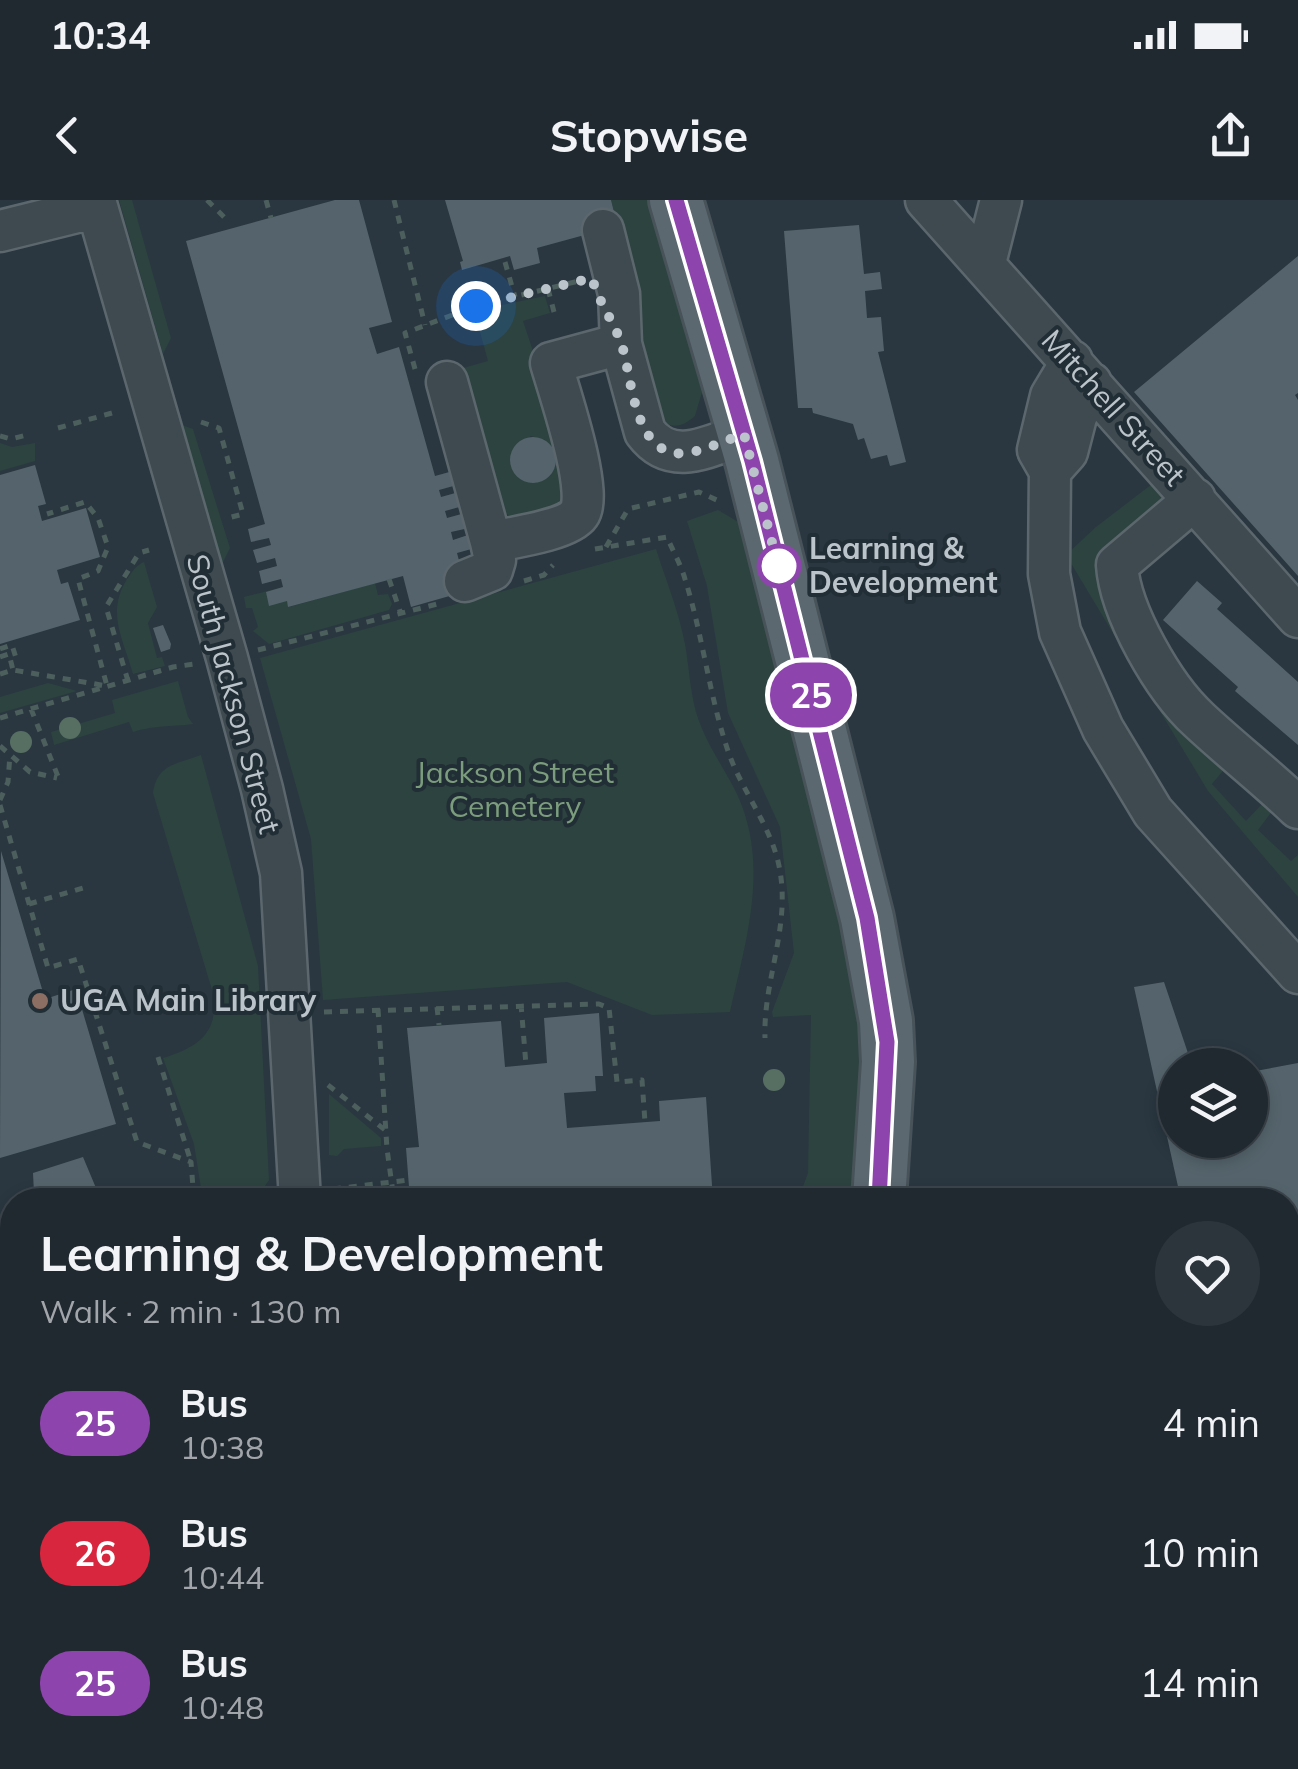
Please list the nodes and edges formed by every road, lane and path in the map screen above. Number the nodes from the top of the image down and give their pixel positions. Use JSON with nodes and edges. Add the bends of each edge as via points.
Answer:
{"nodes":[{"id":1,"x":56,"y":200,"type":"edge"},
{"id":2,"x":207,"y":200,"type":"edge"},
{"id":3,"x":266,"y":200,"type":"edge"},
{"id":4,"x":394,"y":200,"type":"edge"},
{"id":5,"x":676,"y":200,"type":"edge"},
{"id":6,"x":926,"y":200,"type":"edge"},
{"id":7,"x":1001,"y":200,"type":"edge"},
{"id":8,"x":96,"y":204,"type":"edge"},
{"id":9,"x":271,"y":218,"type":"dead end"},
{"id":10,"x":228,"y":220,"type":"dead end"},
{"id":11,"x":506,"y":262,"type":"dead end"},
{"id":12,"x":984,"y":263,"type":"junction"},
{"id":13,"x":592,"y":278,"type":"junction"},
{"id":14,"x":548,"y":289,"type":"junction"},
{"id":15,"x":515,"y":297,"type":"junction"},
{"id":16,"x":554,"y":312,"type":"dead end"},
{"id":17,"x":622,"y":344,"type":"junction"},
{"id":18,"x":1081,"y":372,"type":"junction"},
{"id":19,"x":447,"y":382,"type":"dead end"},
{"id":20,"x":112,"y":413,"type":"dead end"},
{"id":21,"x":201,"y":422,"type":"dead end"},
{"id":22,"x":58,"y":428,"type":"dead end"},
{"id":23,"x":31,"y":434,"type":"dead end"},
{"id":24,"x":744,"y":434,"type":"junction"},
{"id":25,"x":0,"y":436,"type":"edge"},
{"id":26,"x":1194,"y":499,"type":"junction"},
{"id":27,"x":722,"y":503,"type":"dead end"},
{"id":28,"x":47,"y":514,"type":"dead end"},
{"id":29,"x":228,"y":518,"type":"dead end"},
{"id":30,"x":491,"y":542,"type":"junction"},
{"id":31,"x":149,"y":550,"type":"dead end"},
{"id":32,"x":544,"y":575,"type":"dead end"},
{"id":33,"x":389,"y":579,"type":"dead end"},
{"id":34,"x":509,"y":585,"type":"dead end"},
{"id":35,"x":458,"y":591,"type":"joint"},
{"id":36,"x":401,"y":614,"type":"junction"},
{"id":37,"x":1298,"y":617,"type":"edge"},
{"id":38,"x":0,"y":649,"type":"edge"},
{"id":39,"x":250,"y":652,"type":"dead end"},
{"id":40,"x":0,"y":657,"type":"edge"},
{"id":41,"x":16,"y":658,"type":"dead end"},
{"id":42,"x":206,"y":663,"type":"dead end"},
{"id":43,"x":13,"y":670,"type":"junction"},
{"id":44,"x":0,"y":674,"type":"edge"},
{"id":45,"x":128,"y":680,"type":"junction"},
{"id":46,"x":107,"y":686,"type":"junction"},
{"id":47,"x":30,"y":709,"type":"junction"},
{"id":48,"x":0,"y":718,"type":"edge"},
{"id":49,"x":0,"y":746,"type":"edge"},
{"id":50,"x":10,"y":754,"type":"junction"},
{"id":51,"x":0,"y":802,"type":"edge"},
{"id":52,"x":1298,"y":808,"type":"edge"},
{"id":53,"x":90,"y":886,"type":"dead end"},
{"id":54,"x":29,"y":904,"type":"junction"},
{"id":55,"x":1298,"y":972,"type":"edge"},
{"id":56,"x":521,"y":1004,"type":"junction"},
{"id":57,"x":437,"y":1007,"type":"junction"},
{"id":58,"x":378,"y":1008,"type":"junction"},
{"id":59,"x":332,"y":1011,"type":"dead end"},
{"id":60,"x":439,"y":1025,"type":"dead end"},
{"id":61,"x":764,"y":1038,"type":"dead end"},
{"id":62,"x":624,"y":1054,"type":"dead end"},
{"id":63,"x":614,"y":1055,"type":"junction"},
{"id":64,"x":158,"y":1057,"type":"dead end"},
{"id":65,"x":526,"y":1065,"type":"dead end"},
{"id":66,"x":322,"y":1080,"type":"dead end"},
{"id":67,"x":645,"y":1122,"type":"dead end"},
{"id":68,"x":385,"y":1130,"type":"junction"},
{"id":69,"x":191,"y":1162,"type":"junction"},
{"id":70,"x":390,"y":1180,"type":"junction"},
{"id":71,"x":409,"y":1180,"type":"dead end"},
{"id":72,"x":193,"y":1188,"type":"edge"},
{"id":73,"x":299,"y":1188,"type":"edge"},
{"id":74,"x":338,"y":1188,"type":"edge"},
{"id":75,"x":392,"y":1188,"type":"edge"},
{"id":76,"x":880,"y":1188,"type":"edge"}],
"edges":[{"from":1,"to":8,"type":"street","via":[[18,212],[0,232]]},
{"from":2,"to":10,"type":"path"},
{"from":3,"to":9,"type":"path"},
{"from":4,"to":15,"type":"path","via":[[425,325]]},
{"from":5,"to":24,"type":"main road"},
{"from":6,"to":12,"type":"street","name":"Mitchell Street"},
{"from":7,"to":12,"type":"street"},
{"from":8,"to":73,"type":"street","name":"South Jackson Street","via":[[280,873]]},
{"from":11,"to":15,"type":"path"},
{"from":12,"to":18,"type":"street","name":"Mitchell Street"},
{"from":13,"to":14,"type":"path"},
{"from":13,"to":17,"type":"street"},
{"from":13,"to":17,"type":"street","via":[[592,233],[619,294]]},
{"from":14,"to":15,"type":"path"},
{"from":14,"to":16,"type":"path"},
{"from":17,"to":24,"type":"street","via":[[639,418],[654,444],[689,453]]},
{"from":17,"to":30,"type":"street","via":[[551,363],[584,482],[579,514]]},
{"from":18,"to":26,"type":"street","name":"Mitchell Street"},
{"from":18,"to":55,"type":"street","via":[[1051,396],[1038,450],[1050,470],[1049,574],[1060,632],[1102,729],[1153,812]]},
{"from":19,"to":30,"type":"street"},
{"from":20,"to":22,"type":"path"},
{"from":21,"to":29,"type":"path","via":[[219,428],[229,462],[243,514]]},
{"from":23,"to":25,"type":"path"},
{"from":24,"to":76,"type":"main road","via":[[867,918],[886,1021]]},
{"from":26,"to":37,"type":"street","name":"Mitchell Street"},
{"from":26,"to":52,"type":"street","via":[[1117,565],[1127,613],[1197,719]]},
{"from":27,"to":61,"type":"path","via":[[699,492],[628,509],[606,547],[667,537],[685,579],[729,755],[780,870],[782,928],[765,998]]},
{"from":28,"to":46,"type":"path","via":[[84,502],[98,518],[108,547],[98,571],[78,578]]},
{"from":30,"to":35,"type":"street","via":[[492,570]]},
{"from":31,"to":45,"type":"path","via":[[140,553],[106,607]]},
{"from":32,"to":34,"type":"path"},
{"from":33,"to":36,"type":"path"},
{"from":35,"to":36,"type":"path"},
{"from":36,"to":39,"type":"path"},
{"from":38,"to":41,"type":"path","via":[[12,645]]},
{"from":40,"to":43,"type":"path","via":[[10,654]]},
{"from":42,"to":45,"type":"path"},
{"from":43,"to":44,"type":"path"},
{"from":43,"to":46,"type":"path"},
{"from":45,"to":46,"type":"path"},
{"from":46,"to":47,"type":"path"},
{"from":47,"to":48,"type":"path"},
{"from":47,"to":50,"type":"path","via":[[58,778],[30,772]]},
{"from":49,"to":50,"type":"path"},
{"from":50,"to":51,"type":"path"},
{"from":51,"to":54,"type":"path"},
{"from":53,"to":54,"type":"path"},
{"from":54,"to":69,"type":"path","via":[[48,968],[78,959],[136,1142]]},
{"from":56,"to":57,"type":"path"},
{"from":56,"to":63,"type":"path","via":[[588,1002],[610,1008]]},
{"from":56,"to":65,"type":"path"},
{"from":57,"to":58,"type":"path"},
{"from":57,"to":60,"type":"path"},
{"from":58,"to":59,"type":"path"},
{"from":58,"to":68,"type":"path"},
{"from":62,"to":63,"type":"path"},
{"from":63,"to":67,"type":"path","via":[[617,1082],[641,1077]]},
{"from":64,"to":69,"type":"path"},
{"from":66,"to":68,"type":"path"},
{"from":68,"to":70,"type":"path"},
{"from":69,"to":72,"type":"path"},
{"from":70,"to":71,"type":"path"},
{"from":70,"to":74,"type":"path"},
{"from":70,"to":75,"type":"path"}]}
